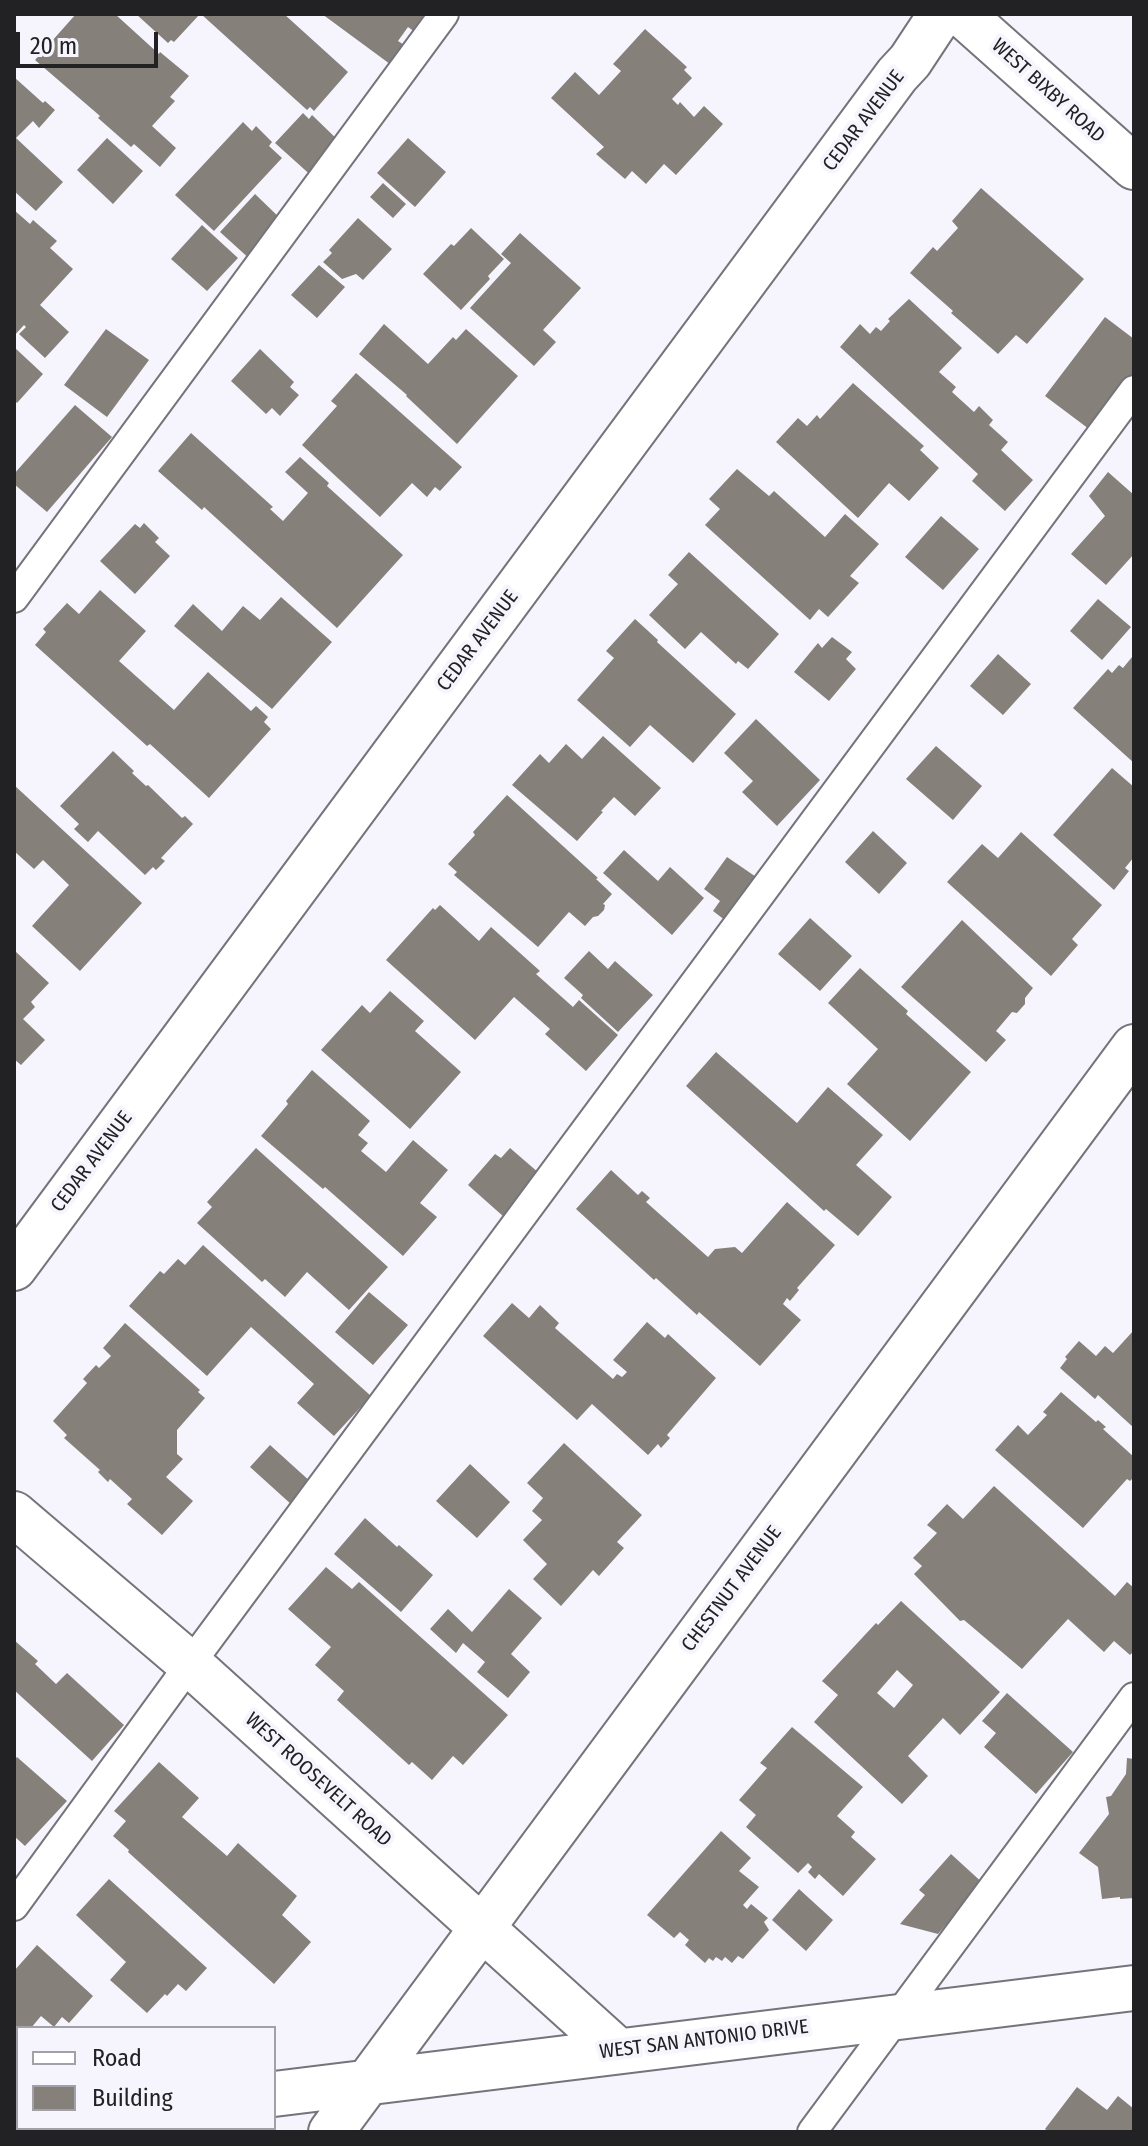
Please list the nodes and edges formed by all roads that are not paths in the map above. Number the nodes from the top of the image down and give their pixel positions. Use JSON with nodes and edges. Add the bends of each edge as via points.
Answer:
{"nodes":[{"id":1,"x":444,"y":14,"type":"edge"},
{"id":2,"x":941,"y":14,"type":"edge"},
{"id":3,"x":962,"y":14,"type":"edge"},
{"id":4,"x":1134,"y":167,"type":"edge"},
{"id":5,"x":1134,"y":390,"type":"edge"},
{"id":6,"x":14,"y":598,"type":"edge"},
{"id":7,"x":1134,"y":1047,"type":"edge"},
{"id":8,"x":14,"y":1268,"type":"edge"},
{"id":9,"x":14,"y":1514,"type":"edge"},
{"id":10,"x":190,"y":1664,"type":"junction"},
{"id":11,"x":1134,"y":1697,"type":"edge"},
{"id":12,"x":14,"y":1906,"type":"edge"},
{"id":13,"x":481,"y":1928,"type":"junction"},
{"id":14,"x":1134,"y":1988,"type":"edge"},
{"id":15,"x":896,"y":2016,"type":"junction"},
{"id":16,"x":618,"y":2051,"type":"junction"},
{"id":17,"x":368,"y":2083,"type":"junction"},
{"id":18,"x":276,"y":2094,"type":"edge"},
{"id":19,"x":331,"y":2132,"type":"edge"},
{"id":20,"x":812,"y":2132,"type":"edge"}],
"edges":[{"from":1,"to":6,"type":"lane"},
{"from":2,"to":8,"type":"street","name":"CEDAR AVENUE"},
{"from":3,"to":4,"type":"street","name":"WEST BIXBY ROAD"},
{"from":5,"to":10,"type":"lane"},
{"from":7,"to":13,"type":"street","name":"CHESTNUT AVENUE"},
{"from":9,"to":10,"type":"street","name":"WEST ROOSEVELT ROAD"},
{"from":10,"to":12,"type":"lane"},
{"from":10,"to":13,"type":"street","name":"WEST ROOSEVELT ROAD"},
{"from":11,"to":15,"type":"lane"},
{"from":13,"to":16,"type":"street","name":"WEST ROOSEVELT ROAD"},
{"from":13,"to":17,"type":"street","name":"CHESTNUT AVENUE"},
{"from":14,"to":15,"type":"street","name":"WEST SAN ANTONIO DRIVE"},
{"from":15,"to":16,"type":"street","name":"WEST SAN ANTONIO DRIVE"},
{"from":15,"to":20,"type":"lane"},
{"from":16,"to":17,"type":"street","name":"WEST SAN ANTONIO DRIVE"},
{"from":17,"to":18,"type":"street","name":"WEST SAN ANTONIO DRIVE"},
{"from":17,"to":19,"type":"street","name":"CHESTNUT AVENUE"}]}
